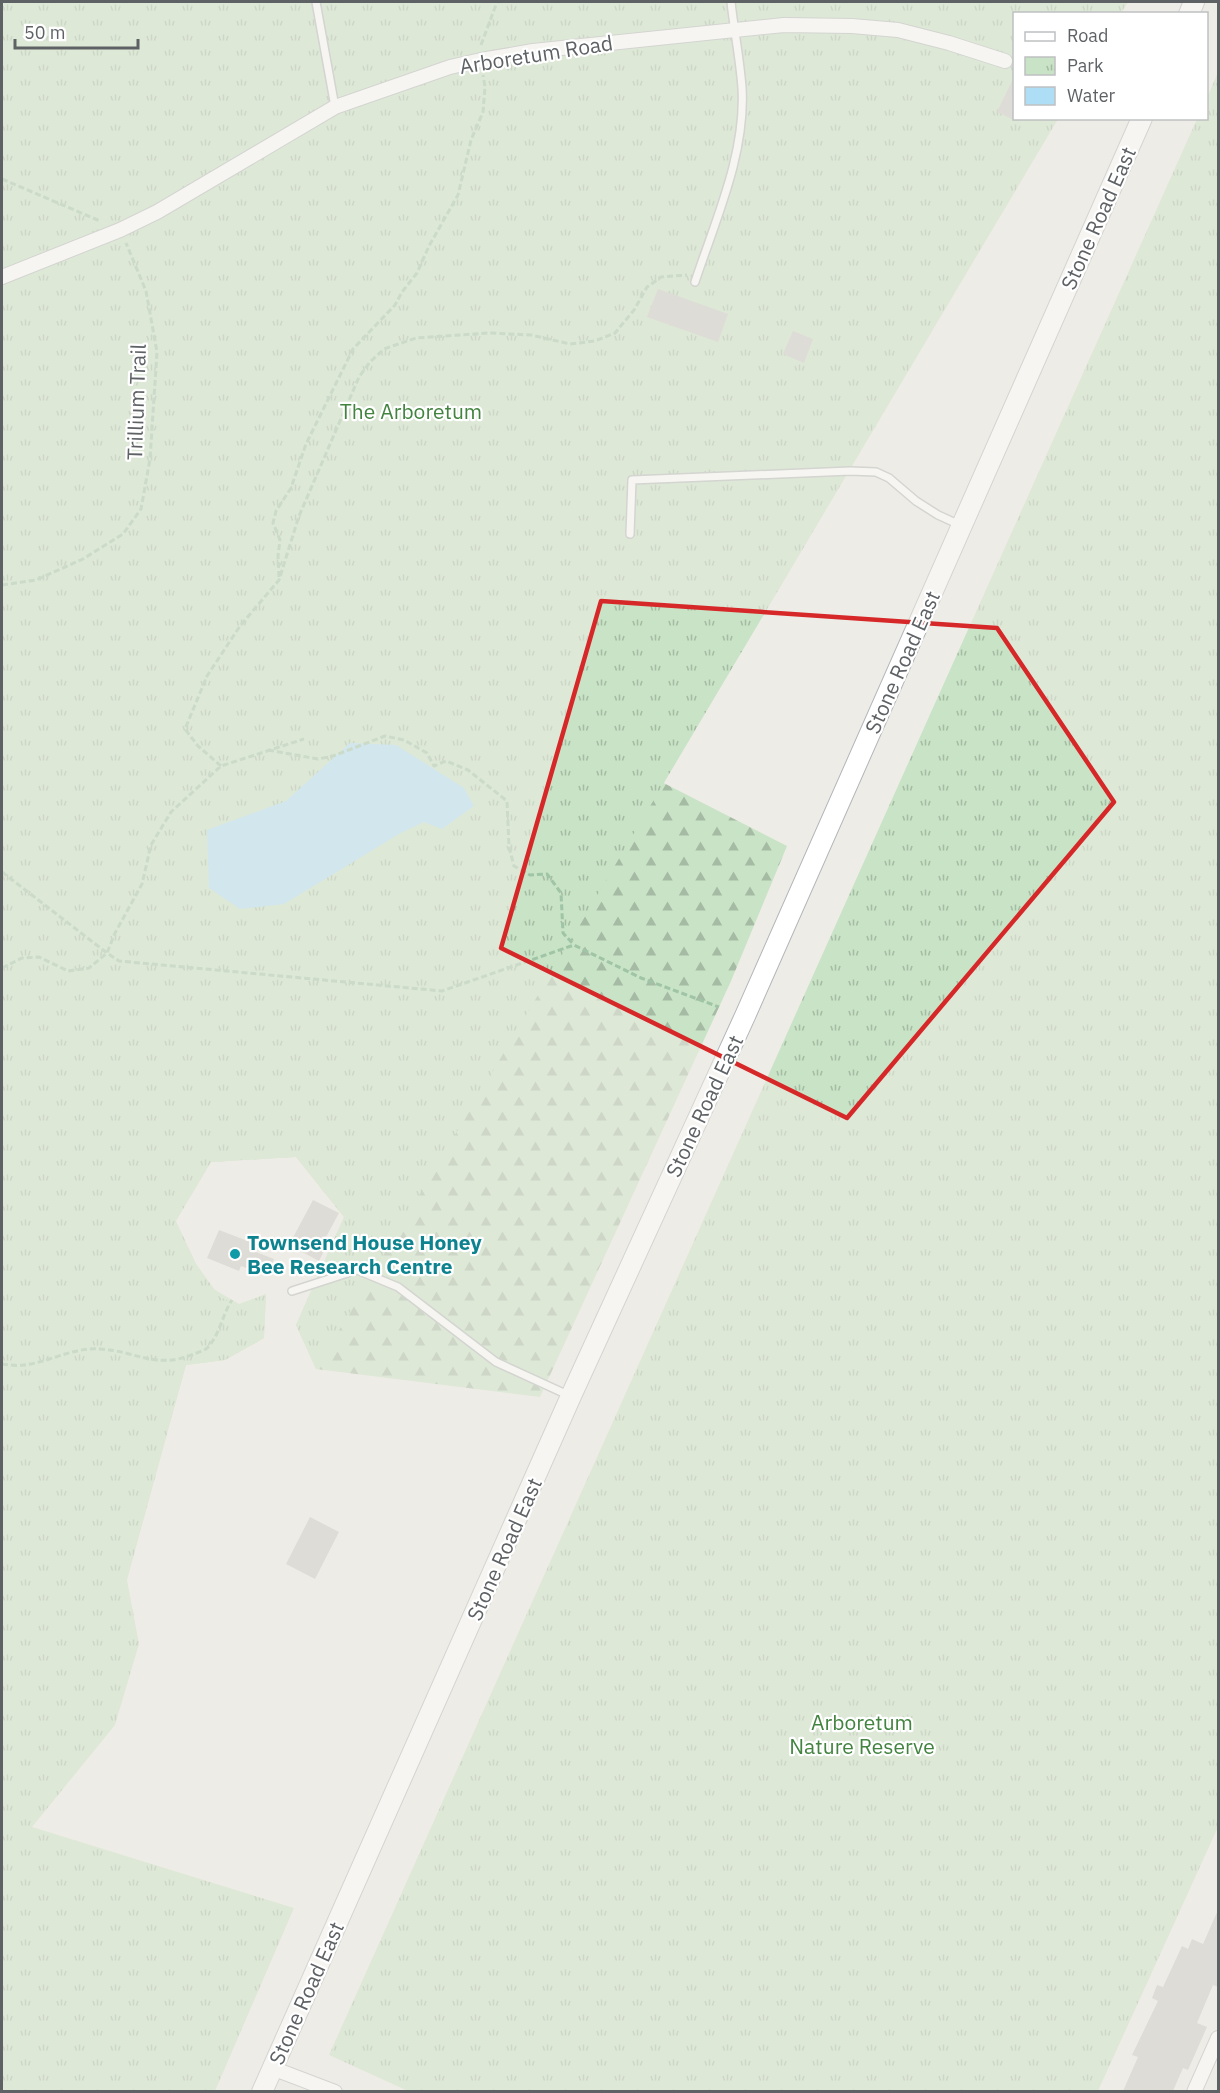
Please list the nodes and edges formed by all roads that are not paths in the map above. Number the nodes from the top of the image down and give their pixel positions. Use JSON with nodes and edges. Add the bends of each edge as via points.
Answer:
{"nodes":[{"id":1,"x":316,"y":2,"type":"edge"},
{"id":2,"x":731,"y":2,"type":"edge"},
{"id":3,"x":734,"y":30,"type":"junction"},
{"id":4,"x":1005,"y":61,"type":"dead end"},
{"id":5,"x":335,"y":107,"type":"junction"},
{"id":6,"x":1141,"y":120,"type":"edge"},
{"id":7,"x":2,"y":278,"type":"edge"},
{"id":8,"x":695,"y":282,"type":"dead end"},
{"id":9,"x":962,"y":526,"type":"junction"},
{"id":10,"x":630,"y":534,"type":"dead end"},
{"id":11,"x":292,"y":1291,"type":"dead end"},
{"id":12,"x":572,"y":1396,"type":"junction"},
{"id":13,"x":1218,"y":2038,"type":"edge"},
{"id":14,"x":272,"y":2068,"type":"junction"},
{"id":15,"x":262,"y":2091,"type":"edge"},
{"id":16,"x":335,"y":2091,"type":"edge"},
{"id":17,"x":1194,"y":2091,"type":"edge"}],
"edges":[{"from":1,"to":5,"type":"lane"},
{"from":2,"to":3,"type":"lane"},
{"from":3,"to":4,"type":"street","name":"Arboretum Road","via":[[795,25],[898,30]]},
{"from":3,"to":5,"type":"street","name":"Arboretum Road","via":[[481,60]]},
{"from":3,"to":8,"type":"lane","via":[[742,89],[739,140]]},
{"from":5,"to":7,"type":"street","name":"Arboretum Road","via":[[187,196],[120,230]]},
{"from":6,"to":9,"type":"main road","name":"Stone Road East"},
{"from":9,"to":10,"type":"lane","via":[[916,501],[889,478],[876,472],[850,471],[632,480]]},
{"from":9,"to":12,"type":"main road","name":"Stone Road East"},
{"from":11,"to":12,"type":"lane","via":[[357,1270],[398,1287],[496,1362]]},
{"from":12,"to":14,"type":"main road","name":"Stone Road East"},
{"from":13,"to":17,"type":"street"},
{"from":14,"to":15,"type":"main road","name":"Stone Road East"},
{"from":14,"to":16,"type":"street"}]}
